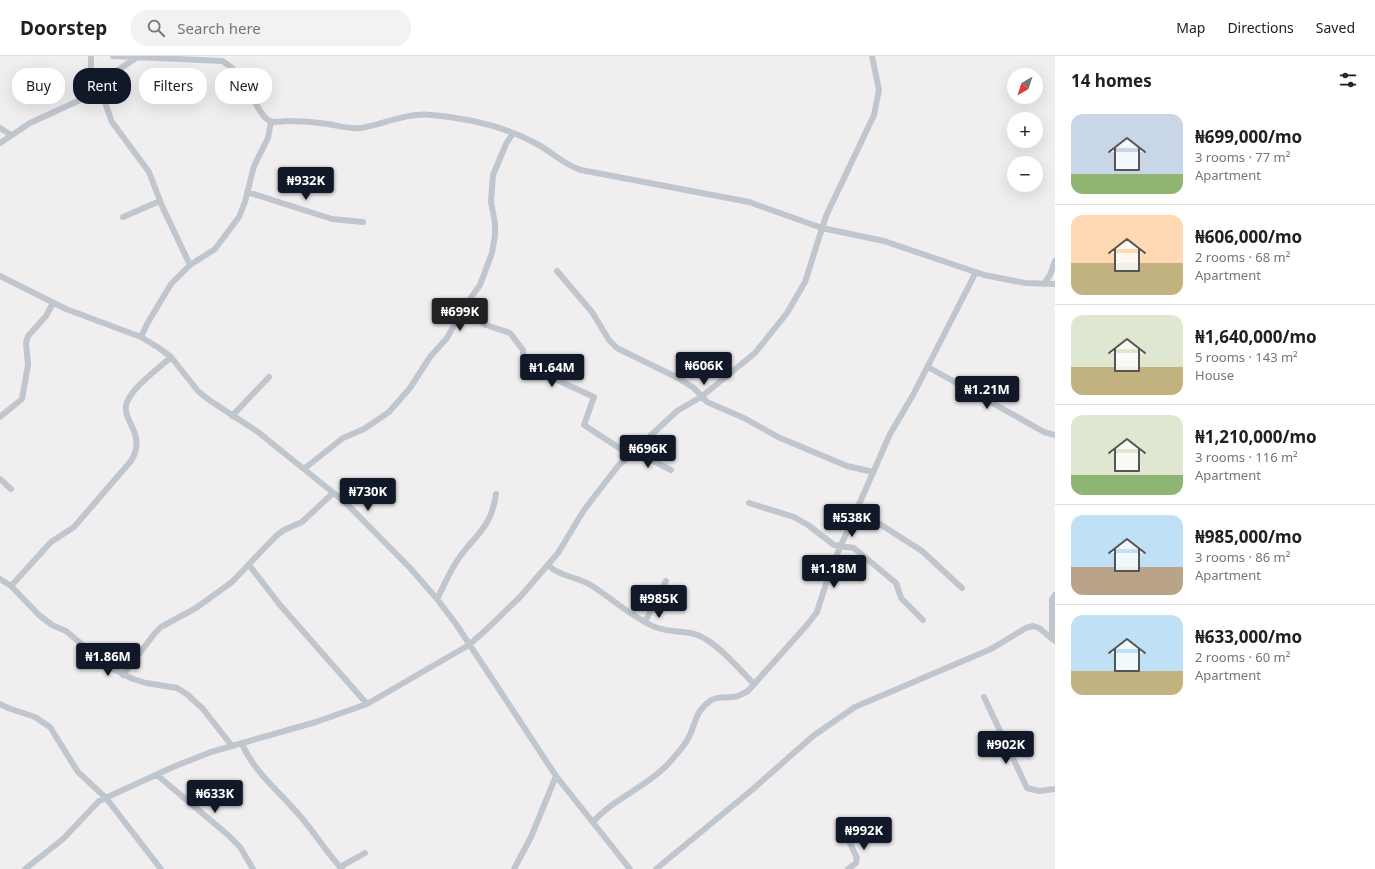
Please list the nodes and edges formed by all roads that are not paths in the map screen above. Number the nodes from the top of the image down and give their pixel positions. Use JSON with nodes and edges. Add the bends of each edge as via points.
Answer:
{"nodes":[{"id":1,"x":92,"y":56,"type":"edge"},
{"id":2,"x":113,"y":56,"type":"edge"},
{"id":3,"x":872,"y":56,"type":"edge"},
{"id":4,"x":136,"y":58,"type":"junction"},
{"id":5,"x":91,"y":68,"type":"edge"},
{"id":6,"x":121,"y":68,"type":"edge"},
{"id":7,"x":73,"y":104,"type":"edge"},
{"id":8,"x":106,"y":104,"type":"edge"},
{"id":9,"x":271,"y":122,"type":"junction"},
{"id":10,"x":0,"y":128,"type":"edge"},
{"id":11,"x":513,"y":133,"type":"junction"},
{"id":12,"x":11,"y":135,"type":"junction"},
{"id":13,"x":0,"y":143,"type":"edge"},
{"id":14,"x":247,"y":192,"type":"junction"},
{"id":15,"x":160,"y":201,"type":"junction"},
{"id":16,"x":123,"y":217,"type":"dead end"},
{"id":17,"x":363,"y":222,"type":"dead end"},
{"id":18,"x":822,"y":228,"type":"junction"},
{"id":19,"x":1055,"y":261,"type":"edge"},
{"id":20,"x":190,"y":265,"type":"junction"},
{"id":21,"x":557,"y":271,"type":"dead end"},
{"id":22,"x":976,"y":272,"type":"junction"},
{"id":23,"x":0,"y":276,"type":"edge"},
{"id":24,"x":1044,"y":284,"type":"junction"},
{"id":25,"x":1055,"y":284,"type":"edge"},
{"id":26,"x":53,"y":303,"type":"junction"},
{"id":27,"x":463,"y":309,"type":"junction"},
{"id":28,"x":141,"y":337,"type":"junction"},
{"id":29,"x":171,"y":357,"type":"junction"},
{"id":30,"x":928,"y":367,"type":"junction"},
{"id":31,"x":269,"y":377,"type":"dead end"},
{"id":32,"x":701,"y":397,"type":"junction"},
{"id":33,"x":232,"y":416,"type":"junction"},
{"id":34,"x":0,"y":417,"type":"edge"},
{"id":35,"x":1055,"y":435,"type":"edge"},
{"id":36,"x":632,"y":453,"type":"junction"},
{"id":37,"x":305,"y":468,"type":"junction"},
{"id":38,"x":671,"y":470,"type":"dead end"},
{"id":39,"x":873,"y":472,"type":"junction"},
{"id":40,"x":0,"y":479,"type":"edge"},
{"id":41,"x":11,"y":488,"type":"dead end"},
{"id":42,"x":334,"y":493,"type":"junction"},
{"id":43,"x":496,"y":494,"type":"dead end"},
{"id":44,"x":749,"y":503,"type":"dead end"},
{"id":45,"x":858,"y":510,"type":"junction"},
{"id":46,"x":841,"y":546,"type":"junction"},
{"id":47,"x":249,"y":565,"type":"junction"},
{"id":48,"x":548,"y":565,"type":"junction"},
{"id":49,"x":0,"y":579,"type":"edge"},
{"id":50,"x":666,"y":581,"type":"dead end"},
{"id":51,"x":11,"y":586,"type":"junction"},
{"id":52,"x":962,"y":588,"type":"dead end"},
{"id":53,"x":1055,"y":595,"type":"edge"},
{"id":54,"x":437,"y":599,"type":"junction"},
{"id":55,"x":923,"y":620,"type":"dead end"},
{"id":56,"x":645,"y":622,"type":"junction"},
{"id":57,"x":1054,"y":640,"type":"edge"},
{"id":58,"x":469,"y":645,"type":"junction"},
{"id":59,"x":123,"y":675,"type":"junction"},
{"id":60,"x":754,"y":684,"type":"junction"},
{"id":61,"x":984,"y":697,"type":"dead end"},
{"id":62,"x":0,"y":704,"type":"edge"},
{"id":63,"x":366,"y":704,"type":"junction"},
{"id":64,"x":242,"y":744,"type":"junction"},
{"id":65,"x":232,"y":746,"type":"junction"},
{"id":66,"x":157,"y":775,"type":"junction"},
{"id":67,"x":556,"y":776,"type":"junction"},
{"id":68,"x":1055,"y":789,"type":"edge"},
{"id":69,"x":106,"y":798,"type":"junction"},
{"id":70,"x":593,"y":822,"type":"junction"},
{"id":71,"x":842,"y":826,"type":"dead end"},
{"id":72,"x":365,"y":853,"type":"dead end"},
{"id":73,"x":341,"y":868,"type":"edge"},
{"id":74,"x":25,"y":869,"type":"edge"},
{"id":75,"x":161,"y":869,"type":"edge"},
{"id":76,"x":253,"y":869,"type":"edge"},
{"id":77,"x":514,"y":869,"type":"edge"},
{"id":78,"x":630,"y":869,"type":"edge"},
{"id":79,"x":656,"y":869,"type":"edge"},
{"id":80,"x":848,"y":869,"type":"edge"}],
"edges":[{"from":1,"to":5,"type":"street"},
{"from":2,"to":4,"type":"street"},
{"from":3,"to":18,"type":"street","via":[[879,90],[874,115]]},
{"from":4,"to":6,"type":"street"},
{"from":4,"to":9,"type":"street","via":[[222,61],[238,72],[262,115]]},
{"from":7,"to":12,"type":"street"},
{"from":8,"to":15,"type":"street","via":[[112,122],[149,172]]},
{"from":9,"to":11,"type":"street","via":[[309,122],[352,128],[431,114]]},
{"from":9,"to":14,"type":"street","via":[[268,138],[254,166]]},
{"from":10,"to":12,"type":"street"},
{"from":11,"to":18,"type":"street","via":[[537,144],[573,167],[749,202]]},
{"from":11,"to":27,"type":"street","via":[[493,175],[491,202],[495,223],[492,253],[480,285]]},
{"from":12,"to":13,"type":"street"},
{"from":14,"to":17,"type":"street","via":[[332,219]]},
{"from":14,"to":20,"type":"street","via":[[243,210],[222,242]]},
{"from":15,"to":16,"type":"street"},
{"from":15,"to":20,"type":"street"},
{"from":18,"to":22,"type":"street","via":[[884,241]]},
{"from":18,"to":32,"type":"street","via":[[805,282],[787,313],[756,352]]},
{"from":19,"to":24,"type":"street"},
{"from":20,"to":28,"type":"street","via":[[171,284],[146,324]]},
{"from":21,"to":32,"type":"street","via":[[592,312],[616,348],[678,378],[694,388]]},
{"from":22,"to":24,"type":"street","via":[[1025,283]]},
{"from":22,"to":30,"type":"street"},
{"from":23,"to":26,"type":"street"},
{"from":24,"to":25,"type":"street"},
{"from":26,"to":28,"type":"street"},
{"from":26,"to":34,"type":"street","via":[[46,316],[28,336],[28,365],[22,399]]},
{"from":27,"to":36,"type":"street","via":[[486,325],[510,333],[523,350],[522,357],[546,375],[594,398],[584,425]]},
{"from":27,"to":37,"type":"street","via":[[447,338],[430,357],[410,388],[388,412],[343,438]]},
{"from":28,"to":29,"type":"street"},
{"from":29,"to":33,"type":"street","via":[[198,391]]},
{"from":29,"to":51,"type":"street","via":[[132,393],[127,402],[126,412],[137,441],[131,461],[74,528],[51,542]]},
{"from":30,"to":35,"type":"street","via":[[1044,432]]},
{"from":30,"to":39,"type":"street","via":[[890,434]]},
{"from":31,"to":33,"type":"street"},
{"from":32,"to":36,"type":"street","via":[[677,411]]},
{"from":32,"to":39,"type":"street","via":[[778,438],[848,466]]},
{"from":33,"to":37,"type":"street","via":[[258,432]]},
{"from":36,"to":38,"type":"street"},
{"from":36,"to":48,"type":"street","via":[[596,492],[558,554]]},
{"from":37,"to":42,"type":"street"},
{"from":39,"to":45,"type":"street"},
{"from":40,"to":41,"type":"street"},
{"from":42,"to":47,"type":"street","via":[[302,522],[276,536]]},
{"from":42,"to":54,"type":"street","via":[[380,536]]},
{"from":43,"to":54,"type":"street","via":[[494,506],[485,526],[458,559]]},
{"from":44,"to":46,"type":"street","via":[[794,517],[834,545]]},
{"from":45,"to":46,"type":"street"},
{"from":45,"to":52,"type":"street","via":[[922,551]]},
{"from":46,"to":55,"type":"street","via":[[854,548],[896,583],[900,598]]},
{"from":46,"to":60,"type":"street","via":[[817,612]]},
{"from":47,"to":59,"type":"street","via":[[210,598],[161,627]]},
{"from":47,"to":63,"type":"street","via":[[280,605]]},
{"from":48,"to":56,"type":"street","via":[[588,583],[625,611]]},
{"from":48,"to":58,"type":"street","via":[[520,597]]},
{"from":49,"to":51,"type":"street"},
{"from":50,"to":56,"type":"street"},
{"from":51,"to":59,"type":"street","via":[[39,615],[66,631],[109,667]]},
{"from":53,"to":57,"type":"street","via":[[1052,599]]},
{"from":54,"to":58,"type":"street"},
{"from":56,"to":60,"type":"street","via":[[668,631],[692,633],[702,638],[730,659]]},
{"from":57,"to":79,"type":"street","via":[[1039,628],[1026,628],[990,649],[855,707],[814,736]]},
{"from":58,"to":63,"type":"street"},
{"from":58,"to":67,"type":"street"},
{"from":59,"to":65,"type":"street","via":[[146,684],[176,688],[188,695],[203,708]]},
{"from":60,"to":70,"type":"street","via":[[748,691],[734,697],[710,701],[694,721],[691,734],[684,746],[667,765]]},
{"from":61,"to":68,"type":"street","via":[[1027,788],[1039,791]]},
{"from":62,"to":69,"type":"street","via":[[35,717],[50,728],[78,772]]},
{"from":63,"to":64,"type":"street","via":[[322,721]]},
{"from":64,"to":65,"type":"street"},
{"from":64,"to":73,"type":"street","via":[[252,765],[301,816],[329,856]]},
{"from":65,"to":66,"type":"street"},
{"from":66,"to":69,"type":"street"},
{"from":66,"to":76,"type":"street","via":[[228,834],[240,847]]},
{"from":67,"to":70,"type":"street"},
{"from":67,"to":77,"type":"street","via":[[531,837]]},
{"from":69,"to":74,"type":"street","via":[[93,806],[55,846]]},
{"from":69,"to":75,"type":"street"},
{"from":70,"to":78,"type":"street"},
{"from":71,"to":80,"type":"street","via":[[857,858],[856,863]]},
{"from":72,"to":73,"type":"street"}]}
